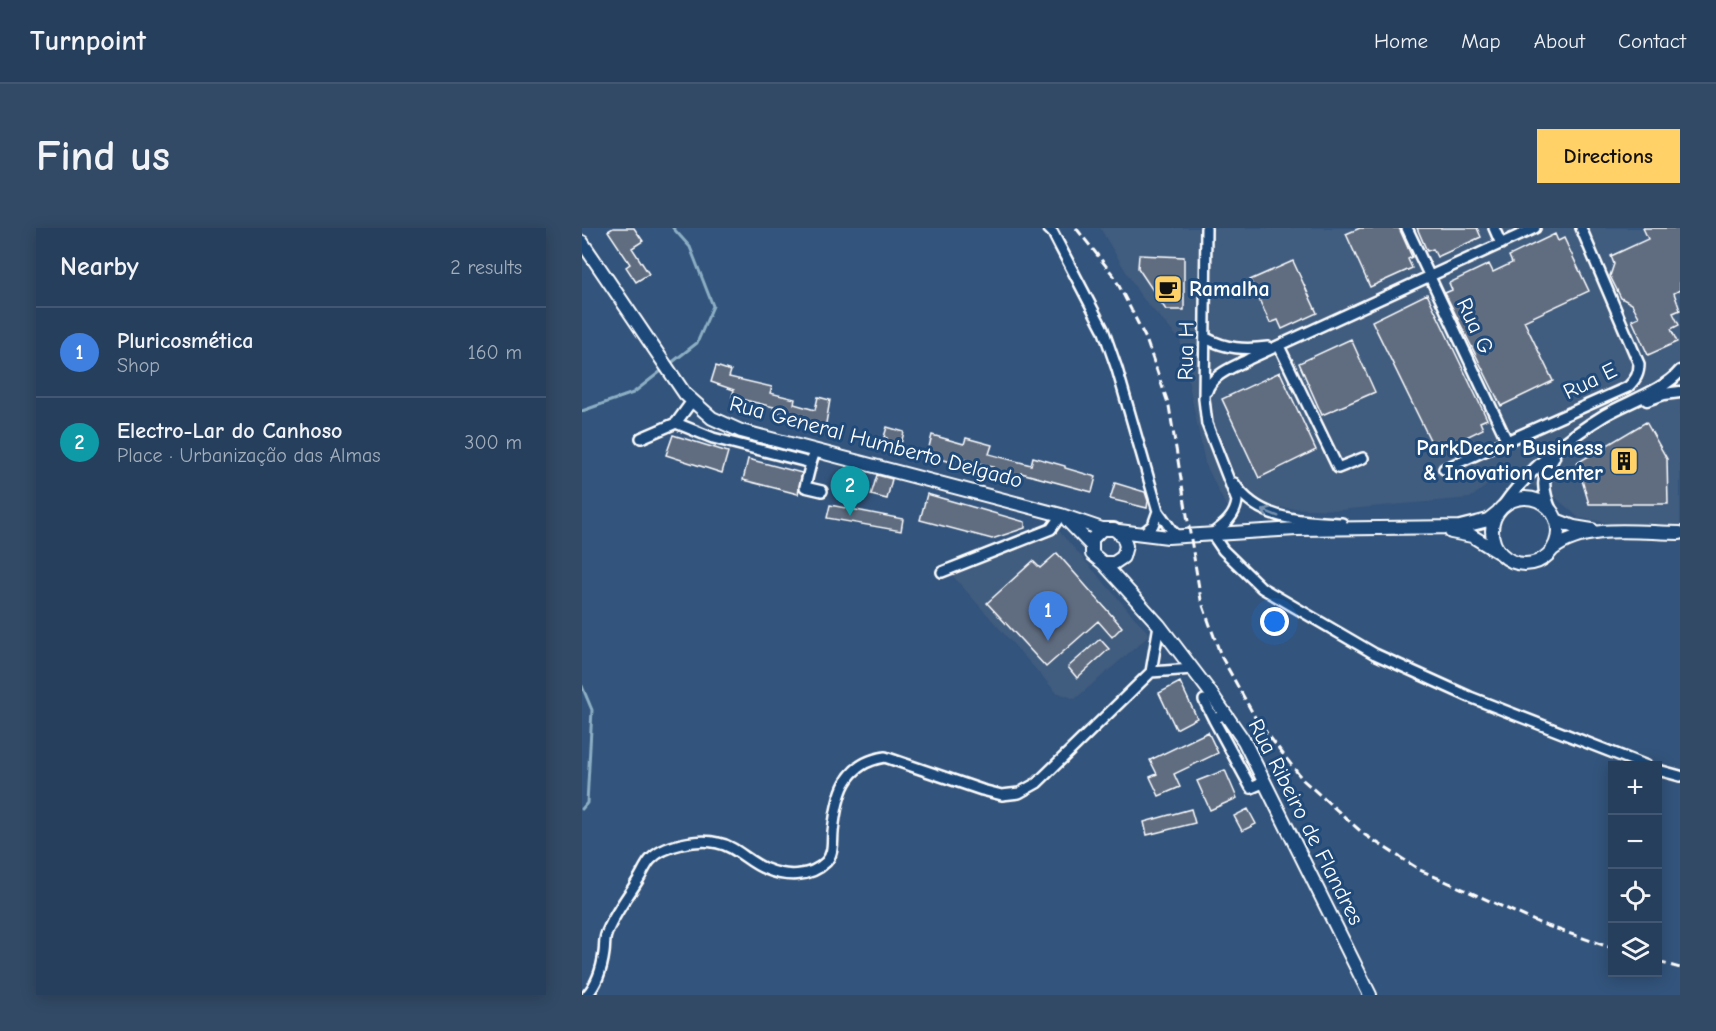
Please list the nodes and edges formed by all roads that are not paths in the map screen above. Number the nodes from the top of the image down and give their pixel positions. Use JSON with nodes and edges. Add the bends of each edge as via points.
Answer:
{"nodes":[{"id":1,"x":1048,"y":228,"type":"edge"},
{"id":2,"x":1206,"y":228,"type":"edge"},
{"id":3,"x":1407,"y":228,"type":"edge"},
{"id":4,"x":1494,"y":228,"type":"edge"},
{"id":5,"x":1535,"y":228,"type":"edge"},
{"id":6,"x":1581,"y":228,"type":"edge"},
{"id":7,"x":582,"y":242,"type":"edge"},
{"id":8,"x":1501,"y":244,"type":"junction"},
{"id":9,"x":1430,"y":277,"type":"junction"},
{"id":10,"x":1206,"y":338,"type":"junction"},
{"id":11,"x":1279,"y":346,"type":"junction"},
{"id":12,"x":1679,"y":377,"type":"edge"},
{"id":13,"x":1680,"y":392,"type":"edge"},
{"id":14,"x":1204,"y":399,"type":"junction"},
{"id":15,"x":692,"y":401,"type":"junction"},
{"id":16,"x":1605,"y":415,"type":"junction"},
{"id":17,"x":676,"y":423,"type":"junction"},
{"id":18,"x":641,"y":438,"type":"dead end"},
{"id":19,"x":1507,"y":441,"type":"junction"},
{"id":20,"x":1565,"y":443,"type":"junction"},
{"id":21,"x":813,"y":457,"type":"junction"},
{"id":22,"x":1363,"y":458,"type":"dead end"},
{"id":23,"x":1444,"y":469,"type":"dead end"},
{"id":24,"x":1226,"y":471,"type":"junction"},
{"id":25,"x":822,"y":491,"type":"dead end"},
{"id":26,"x":1500,"y":509,"type":"junction"},
{"id":27,"x":1158,"y":511,"type":"junction"},
{"id":28,"x":1061,"y":515,"type":"junction"},
{"id":29,"x":1553,"y":516,"type":"junction"},
{"id":30,"x":1411,"y":528,"type":"junction"},
{"id":31,"x":1102,"y":529,"type":"junction"},
{"id":32,"x":1119,"y":531,"type":"junction"},
{"id":33,"x":1605,"y":532,"type":"junction"},
{"id":34,"x":1680,"y":533,"type":"edge"},
{"id":35,"x":1142,"y":534,"type":"junction"},
{"id":36,"x":1212,"y":534,"type":"junction"},
{"id":37,"x":1161,"y":537,"type":"junction"},
{"id":38,"x":1179,"y":537,"type":"junction"},
{"id":39,"x":1090,"y":544,"type":"junction"},
{"id":40,"x":1550,"y":552,"type":"junction"},
{"id":41,"x":1501,"y":554,"type":"junction"},
{"id":42,"x":1121,"y":559,"type":"junction"},
{"id":43,"x":1103,"y":563,"type":"junction"},
{"id":44,"x":942,"y":573,"type":"dead end"},
{"id":45,"x":1128,"y":590,"type":"junction"},
{"id":46,"x":1159,"y":625,"type":"junction"},
{"id":47,"x":1193,"y":669,"type":"junction"},
{"id":48,"x":1151,"y":672,"type":"junction"},
{"id":49,"x":1204,"y":700,"type":"dead end"},
{"id":50,"x":1225,"y":713,"type":"junction"},
{"id":51,"x":1214,"y":720,"type":"junction"},
{"id":52,"x":1637,"y":761,"type":"edge"},
{"id":53,"x":1662,"y":771,"type":"edge"},
{"id":54,"x":1680,"y":776,"type":"edge"},
{"id":55,"x":1265,"y":782,"type":"junction"},
{"id":56,"x":587,"y":995,"type":"edge"},
{"id":57,"x":1370,"y":995,"type":"edge"}],
"edges":[{"from":1,"to":27,"type":"street","via":[[1103,329]]},
{"from":2,"to":10,"type":"street","name":"Rua H"},
{"from":3,"to":9,"type":"street","name":"Rua G"},
{"from":4,"to":8,"type":"street"},
{"from":5,"to":8,"type":"street"},
{"from":6,"to":19,"type":"street","name":"Rua E","via":[[1639,372],[1628,387]]},
{"from":7,"to":15,"type":"main road","name":"Rua General Humberto Delgado"},
{"from":8,"to":9,"type":"street"},
{"from":9,"to":11,"type":"street"},
{"from":9,"to":19,"type":"street","name":"Rua G"},
{"from":10,"to":11,"type":"street","via":[[1220,346],[1236,348]]},
{"from":10,"to":14,"type":"street","name":"Rua H"},
{"from":11,"to":14,"type":"street","via":[[1218,375],[1209,383]]},
{"from":11,"to":22,"type":"street","via":[[1338,468]]},
{"from":12,"to":16,"type":"street"},
{"from":13,"to":16,"type":"street"},
{"from":14,"to":24,"type":"street","name":"Rua H","via":[[1207,424]]},
{"from":15,"to":17,"type":"street"},
{"from":15,"to":21,"type":"main road","name":"Rua General Humberto Delgado","via":[[727,426]]},
{"from":16,"to":20,"type":"street"},
{"from":17,"to":18,"type":"street"},
{"from":17,"to":21,"type":"street","via":[[712,438]]},
{"from":19,"to":23,"type":"street","name":"Rua E"},
{"from":20,"to":26,"type":"street","via":[[1514,489]]},
{"from":20,"to":29,"type":"street","via":[[1546,470],[1544,482],[1544,495]]},
{"from":21,"to":25,"type":"street","via":[[805,487]]},
{"from":21,"to":28,"type":"main road","name":"Rua General Humberto Delgado"},
{"from":30,"to":24,"type":"street","name":"Rua H","one_way":true,"via":[[1295,520],[1266,512],[1237,489]]},
{"from":24,"to":36,"type":"street","name":"Rua H","via":[[1237,501],[1236,510]]},
{"from":26,"to":29,"type":"main road","via":[[1512,501],[1533,499]]},
{"from":26,"to":30,"type":"main road","via":[[1475,525]]},
{"from":26,"to":41,"type":"main road","via":[[1492,534]]},
{"from":27,"to":35,"type":"street","via":[[1153,525]]},
{"from":27,"to":38,"type":"street"},
{"from":28,"to":31,"type":"main road","name":"Rua General Humberto Delgado"},
{"from":28,"to":39,"type":"main road","name":"Rua Ribeiro de Flandres"},
{"from":28,"to":44,"type":"street","via":[[1051,529]]},
{"from":29,"to":33,"type":"main road","via":[[1574,527]]},
{"from":29,"to":40,"type":"main road","via":[[1556,543]]},
{"from":30,"to":36,"type":"main road"},
{"from":30,"to":41,"type":"main road","via":[[1472,536]]},
{"from":31,"to":32,"type":"main road"},
{"from":31,"to":39,"type":"main road"},
{"from":32,"to":35,"type":"main road"},
{"from":32,"to":42,"type":"main road","name":"Rua Ribeiro de Flandres","via":[[1126,540]]},
{"from":33,"to":34,"type":"main road"},
{"from":33,"to":40,"type":"main road","via":[[1573,537]]},
{"from":35,"to":37,"type":"main road"},
{"from":36,"to":38,"type":"main road"},
{"from":36,"to":52,"type":"street","via":[[1262,588],[1375,654],[1470,697]]},
{"from":37,"to":38,"type":"main road"},
{"from":37,"to":42,"type":"main road","via":[[1141,542]]},
{"from":39,"to":43,"type":"main road","name":"Rua Ribeiro de Flandres","via":[[1092,554]]},
{"from":40,"to":41,"type":"main road","via":[[1541,560],[1520,564]]},
{"from":42,"to":43,"type":"main road"},
{"from":42,"to":45,"type":"main road","name":"Rua Ribeiro de Flandres"},
{"from":43,"to":45,"type":"main road","name":"Rua Ribeiro de Flandres"},
{"from":45,"to":46,"type":"main road","name":"Rua Ribeiro de Flandres"},
{"from":46,"to":47,"type":"main road","name":"Rua Ribeiro de Flandres"},
{"from":46,"to":48,"type":"street"},
{"from":47,"to":48,"type":"street"},
{"from":47,"to":50,"type":"main road","name":"Rua Ribeiro de Flandres"},
{"from":48,"to":56,"type":"street","via":[[1037,783],[1019,793],[1002,795],[982,790],[885,757],[858,766],[839,795],[833,849],[826,861],[803,874],[765,869],[717,842],[672,845],[650,860],[614,918],[605,937],[599,976]]},
{"from":49,"to":51,"type":"street"},
{"from":50,"to":51,"type":"street"},
{"from":50,"to":55,"type":"main road","name":"Rua Ribeiro de Flandres"},
{"from":51,"to":55,"type":"street","via":[[1251,788]]},
{"from":53,"to":54,"type":"street"},
{"from":55,"to":57,"type":"main road","name":"Rua Ribeiro de Flandres"}]}
